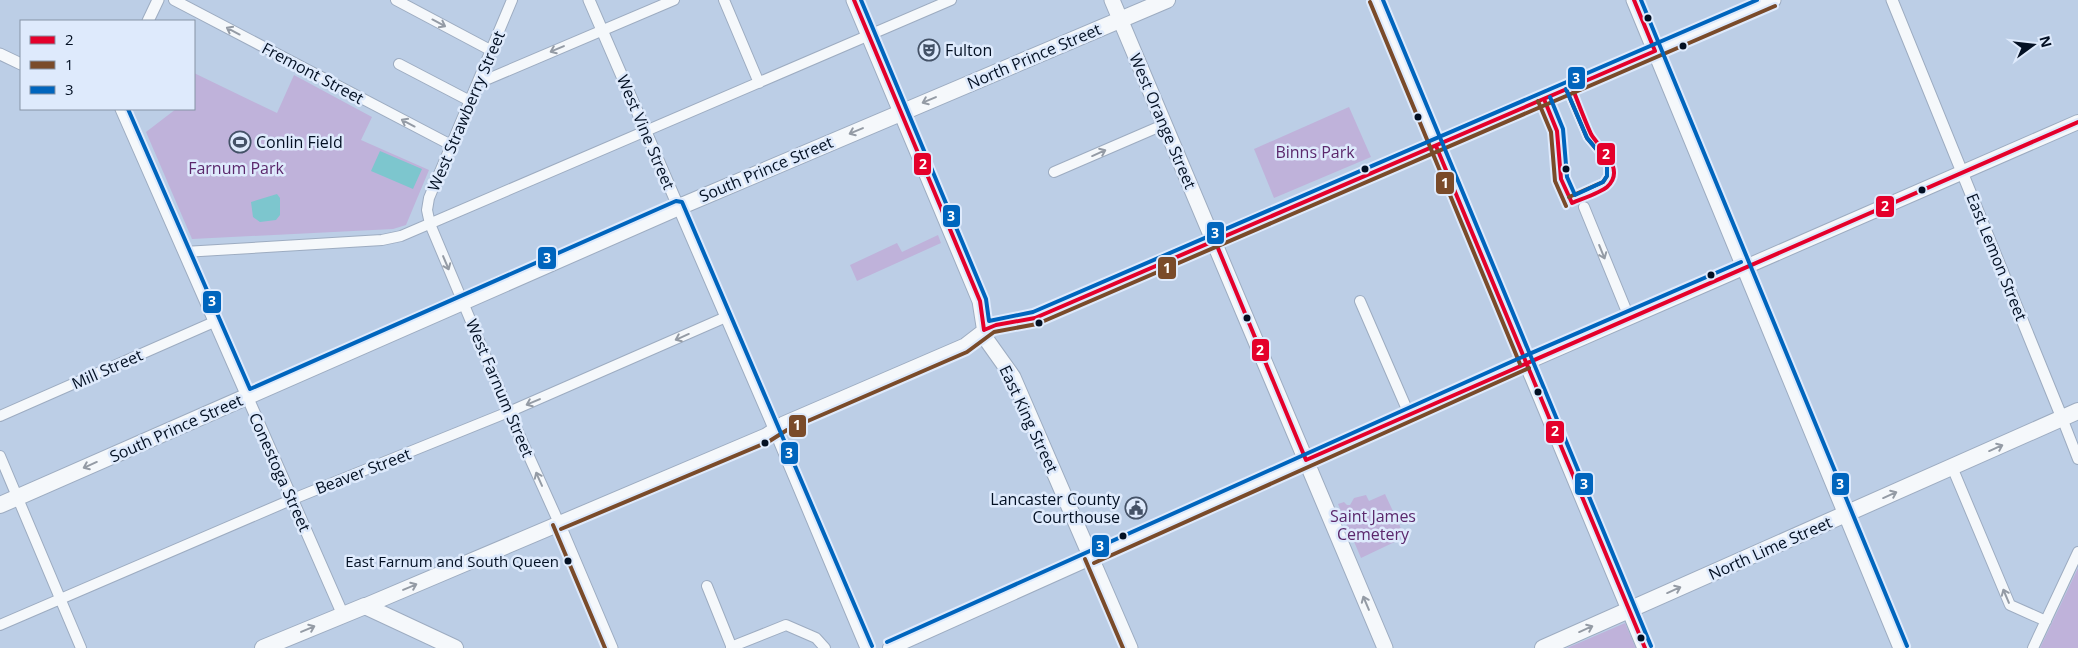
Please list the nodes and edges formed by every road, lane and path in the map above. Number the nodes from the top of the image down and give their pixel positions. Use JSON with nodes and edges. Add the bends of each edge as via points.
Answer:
{"nodes":[{"id":1,"x":158,"y":0,"type":"edge"},
{"id":2,"x":174,"y":0,"type":"edge"},
{"id":3,"x":396,"y":0,"type":"edge"},
{"id":4,"x":512,"y":0,"type":"edge"},
{"id":5,"x":589,"y":0,"type":"edge"},
{"id":6,"x":674,"y":0,"type":"edge"},
{"id":7,"x":724,"y":0,"type":"edge"},
{"id":8,"x":854,"y":0,"type":"edge"},
{"id":9,"x":951,"y":0,"type":"edge"},
{"id":10,"x":1112,"y":0,"type":"edge"},
{"id":11,"x":1167,"y":0,"type":"edge"},
{"id":12,"x":1376,"y":0,"type":"edge"},
{"id":13,"x":1634,"y":0,"type":"edge"},
{"id":14,"x":1773,"y":0,"type":"edge"},
{"id":15,"x":1892,"y":0,"type":"edge"},
{"id":16,"x":148,"y":20,"type":"edge"},
{"id":17,"x":1120,"y":20,"type":"junction"},
{"id":18,"x":602,"y":30,"type":"junction"},
{"id":19,"x":868,"y":35,"type":"junction"},
{"id":20,"x":492,"y":51,"type":"junction"},
{"id":21,"x":1655,"y":51,"type":"junction"},
{"id":22,"x":0,"y":54,"type":"edge"},
{"id":23,"x":20,"y":64,"type":"edge"},
{"id":24,"x":399,"y":64,"type":"dead end"},
{"id":25,"x":480,"y":79,"type":"junction"},
{"id":26,"x":759,"y":83,"type":"junction"},
{"id":27,"x":470,"y":101,"type":"junction"},
{"id":28,"x":121,"y":110,"type":"edge"},
{"id":29,"x":901,"y":112,"type":"junction"},
{"id":30,"x":2078,"y":122,"type":"edge"},
{"id":31,"x":1163,"y":125,"type":"junction"},
{"id":32,"x":646,"y":131,"type":"junction"},
{"id":33,"x":451,"y":146,"type":"junction"},
{"id":34,"x":1436,"y":146,"type":"junction"},
{"id":35,"x":1054,"y":172,"type":"dead end"},
{"id":36,"x":1962,"y":172,"type":"junction"},
{"id":37,"x":679,"y":207,"type":"junction"},
{"id":38,"x":1584,"y":207,"type":"dead end"},
{"id":39,"x":430,"y":224,"type":"junction"},
{"id":40,"x":1215,"y":241,"type":"junction"},
{"id":41,"x":184,"y":252,"type":"junction"},
{"id":42,"x":1743,"y":268,"type":"junction"},
{"id":43,"x":463,"y":301,"type":"junction"},
{"id":44,"x":1360,"y":301,"type":"dead end"},
{"id":45,"x":726,"y":317,"type":"junction"},
{"id":46,"x":1629,"y":317,"type":"junction"},
{"id":47,"x":214,"y":322,"type":"junction"},
{"id":48,"x":984,"y":330,"type":"junction"},
{"id":49,"x":1526,"y":362,"type":"junction"},
{"id":50,"x":246,"y":397,"type":"junction"},
{"id":51,"x":509,"y":412,"type":"junction"},
{"id":52,"x":2078,"y":412,"type":"edge"},
{"id":53,"x":1409,"y":414,"type":"junction"},
{"id":54,"x":0,"y":416,"type":"edge"},
{"id":55,"x":2062,"y":418,"type":"junction"},
{"id":56,"x":775,"y":430,"type":"junction"},
{"id":57,"x":0,"y":456,"type":"edge"},
{"id":58,"x":1306,"y":460,"type":"junction"},
{"id":59,"x":2078,"y":460,"type":"edge"},
{"id":60,"x":1952,"y":467,"type":"junction"},
{"id":61,"x":18,"y":497,"type":"junction"},
{"id":62,"x":293,"y":499,"type":"junction"},
{"id":63,"x":0,"y":505,"type":"edge"},
{"id":64,"x":1845,"y":515,"type":"junction"},
{"id":65,"x":559,"y":523,"type":"junction"},
{"id":66,"x":2078,"y":552,"type":"edge"},
{"id":67,"x":1091,"y":557,"type":"junction"},
{"id":68,"x":706,"y":586,"type":"dead end"},
{"id":69,"x":60,"y":599,"type":"junction"},
{"id":70,"x":365,"y":606,"type":"junction"},
{"id":71,"x":1629,"y":610,"type":"junction"},
{"id":72,"x":343,"y":615,"type":"junction"},
{"id":73,"x":2046,"y":621,"type":"junction"},
{"id":74,"x":0,"y":624,"type":"edge"},
{"id":75,"x":731,"y":647,"type":"edge"},
{"id":76,"x":81,"y":648,"type":"edge"},
{"id":77,"x":263,"y":648,"type":"edge"},
{"id":78,"x":455,"y":648,"type":"edge"},
{"id":79,"x":612,"y":648,"type":"edge"},
{"id":80,"x":825,"y":648,"type":"edge"},
{"id":81,"x":866,"y":648,"type":"edge"},
{"id":82,"x":890,"y":648,"type":"edge"},
{"id":83,"x":1130,"y":648,"type":"edge"},
{"id":84,"x":1384,"y":648,"type":"edge"},
{"id":85,"x":1543,"y":648,"type":"edge"},
{"id":86,"x":1645,"y":648,"type":"edge"},
{"id":87,"x":1901,"y":648,"type":"edge"},
{"id":88,"x":2034,"y":648,"type":"edge"}],
"edges":[{"from":1,"to":16,"type":"street"},
{"from":33,"to":2,"type":"street","name":"Fremont Street","one_way":true},
{"from":3,"to":20,"type":"street","one_way":true},
{"from":4,"to":20,"type":"street","name":"West Strawberry Street"},
{"from":5,"to":18,"type":"street","name":"West Vine Street"},
{"from":6,"to":18,"type":"street"},
{"from":7,"to":26,"type":"street"},
{"from":8,"to":19,"type":"main road","name":"East King Street"},
{"from":9,"to":19,"type":"street"},
{"from":10,"to":17,"type":"main road","name":"West Orange Street"},
{"from":11,"to":17,"type":"highway","name":"North Prince Street"},
{"from":12,"to":34,"type":"main road"},
{"from":13,"to":21,"type":"main road"},
{"from":14,"to":21,"type":"main road"},
{"from":15,"to":36,"type":"street","name":"East Lemon Street"},
{"from":17,"to":29,"type":"highway","name":"North Prince Street","one_way":true},
{"from":17,"to":31,"type":"main road","name":"West Orange Street"},
{"from":18,"to":25,"type":"street","one_way":true,"via":[[488,79]]},
{"from":18,"to":32,"type":"street","name":"West Vine Street"},
{"from":19,"to":26,"type":"street"},
{"from":19,"to":29,"type":"main road","name":"East King Street"},
{"from":20,"to":25,"type":"street","name":"West Strawberry Street"},
{"from":21,"to":34,"type":"main road"},
{"from":21,"to":42,"type":"main road"},
{"from":22,"to":23,"type":"street"},
{"from":24,"to":27,"type":"street"},
{"from":25,"to":27,"type":"street","name":"West Strawberry Street"},
{"from":26,"to":32,"type":"street"},
{"from":27,"to":33,"type":"street","name":"West Strawberry Street"},
{"from":28,"to":41,"type":"street","name":"Conestoga Street"},
{"from":29,"to":37,"type":"highway","name":"South Prince Street","one_way":true},
{"from":29,"to":48,"type":"main road","name":"East King Street","via":[[980,301]]},
{"from":30,"to":36,"type":"main road"},
{"from":35,"to":31,"type":"street","one_way":true},
{"from":31,"to":40,"type":"main road","name":"West Orange Street"},
{"from":32,"to":37,"type":"street","name":"West Vine Street"},
{"from":32,"to":39,"type":"street"},
{"from":33,"to":39,"type":"street","name":"West Strawberry Street","via":[[429,198]]},
{"from":34,"to":40,"type":"main road"},
{"from":34,"to":49,"type":"main road"},
{"from":36,"to":42,"type":"main road"},
{"from":36,"to":55,"type":"street","name":"East Lemon Street"},
{"from":37,"to":43,"type":"highway","name":"South Prince Street"},
{"from":37,"to":45,"type":"street","name":"West Vine Street"},
{"from":38,"to":46,"type":"street","one_way":true},
{"from":39,"to":41,"type":"street","via":[[392,238]]},
{"from":39,"to":43,"type":"street","name":"West Farnum Street","one_way":true},
{"from":40,"to":48,"type":"main road","via":[[1035,318],[996,324]]},
{"from":40,"to":58,"type":"main road","name":"West Orange Street"},
{"from":41,"to":47,"type":"street","name":"Conestoga Street"},
{"from":42,"to":46,"type":"main road"},
{"from":42,"to":64,"type":"main road"},
{"from":43,"to":50,"type":"highway","name":"South Prince Street"},
{"from":43,"to":51,"type":"street","name":"West Farnum Street"},
{"from":44,"to":53,"type":"street"},
{"from":45,"to":51,"type":"street","name":"Beaver Street","one_way":true},
{"from":45,"to":56,"type":"street","name":"West Vine Street"},
{"from":46,"to":49,"type":"main road"},
{"from":47,"to":50,"type":"street","name":"Conestoga Street"},
{"from":47,"to":54,"type":"street","name":"Mill Street"},
{"from":48,"to":56,"type":"main road","via":[[965,346]]},
{"from":48,"to":67,"type":"main road","name":"East King Street","via":[[991,348],[1013,378]]},
{"from":49,"to":53,"type":"main road"},
{"from":49,"to":71,"type":"main road"},
{"from":50,"to":61,"type":"highway","name":"South Prince Street","one_way":true},
{"from":50,"to":62,"type":"street","name":"Conestoga Street"},
{"from":51,"to":62,"type":"street","name":"Beaver Street"},
{"from":65,"to":51,"type":"street","name":"West Farnum Street","one_way":true},
{"from":52,"to":55,"type":"highway","name":"North Lime Street"},
{"from":53,"to":58,"type":"main road"},
{"from":55,"to":59,"type":"street","name":"East Lemon Street"},
{"from":60,"to":55,"type":"highway","name":"North Lime Street","one_way":true},
{"from":56,"to":65,"type":"main road"},
{"from":56,"to":81,"type":"street","name":"West Vine Street"},
{"from":57,"to":61,"type":"street"},
{"from":58,"to":67,"type":"main road"},
{"from":84,"to":58,"type":"main road","name":"West Orange Street","one_way":true},
{"from":64,"to":60,"type":"highway","name":"North Lime Street","one_way":true},
{"from":73,"to":60,"type":"street","one_way":true,"via":[[2010,605]]},
{"from":61,"to":63,"type":"highway","name":"South Prince Street"},
{"from":61,"to":69,"type":"street"},
{"from":62,"to":69,"type":"street","name":"Beaver Street"},
{"from":62,"to":72,"type":"street","name":"Conestoga Street"},
{"from":71,"to":64,"type":"highway","name":"North Lime Street","one_way":true},
{"from":64,"to":87,"type":"main road"},
{"from":70,"to":65,"type":"main road","one_way":true},
{"from":65,"to":79,"type":"street"},
{"from":66,"to":73,"type":"street"},
{"from":67,"to":82,"type":"main road"},
{"from":67,"to":83,"type":"main road","name":"East King Street"},
{"from":68,"to":75,"type":"street"},
{"from":69,"to":74,"type":"street","name":"Beaver Street"},
{"from":69,"to":76,"type":"street"},
{"from":70,"to":72,"type":"highway"},
{"from":70,"to":78,"type":"highway"},
{"from":85,"to":71,"type":"highway","name":"North Lime Street","one_way":true},
{"from":71,"to":86,"type":"main road"},
{"from":77,"to":72,"type":"highway","one_way":true},
{"from":73,"to":88,"type":"street"},
{"from":75,"to":80,"type":"street","via":[[786,625],[816,638]]}]}
